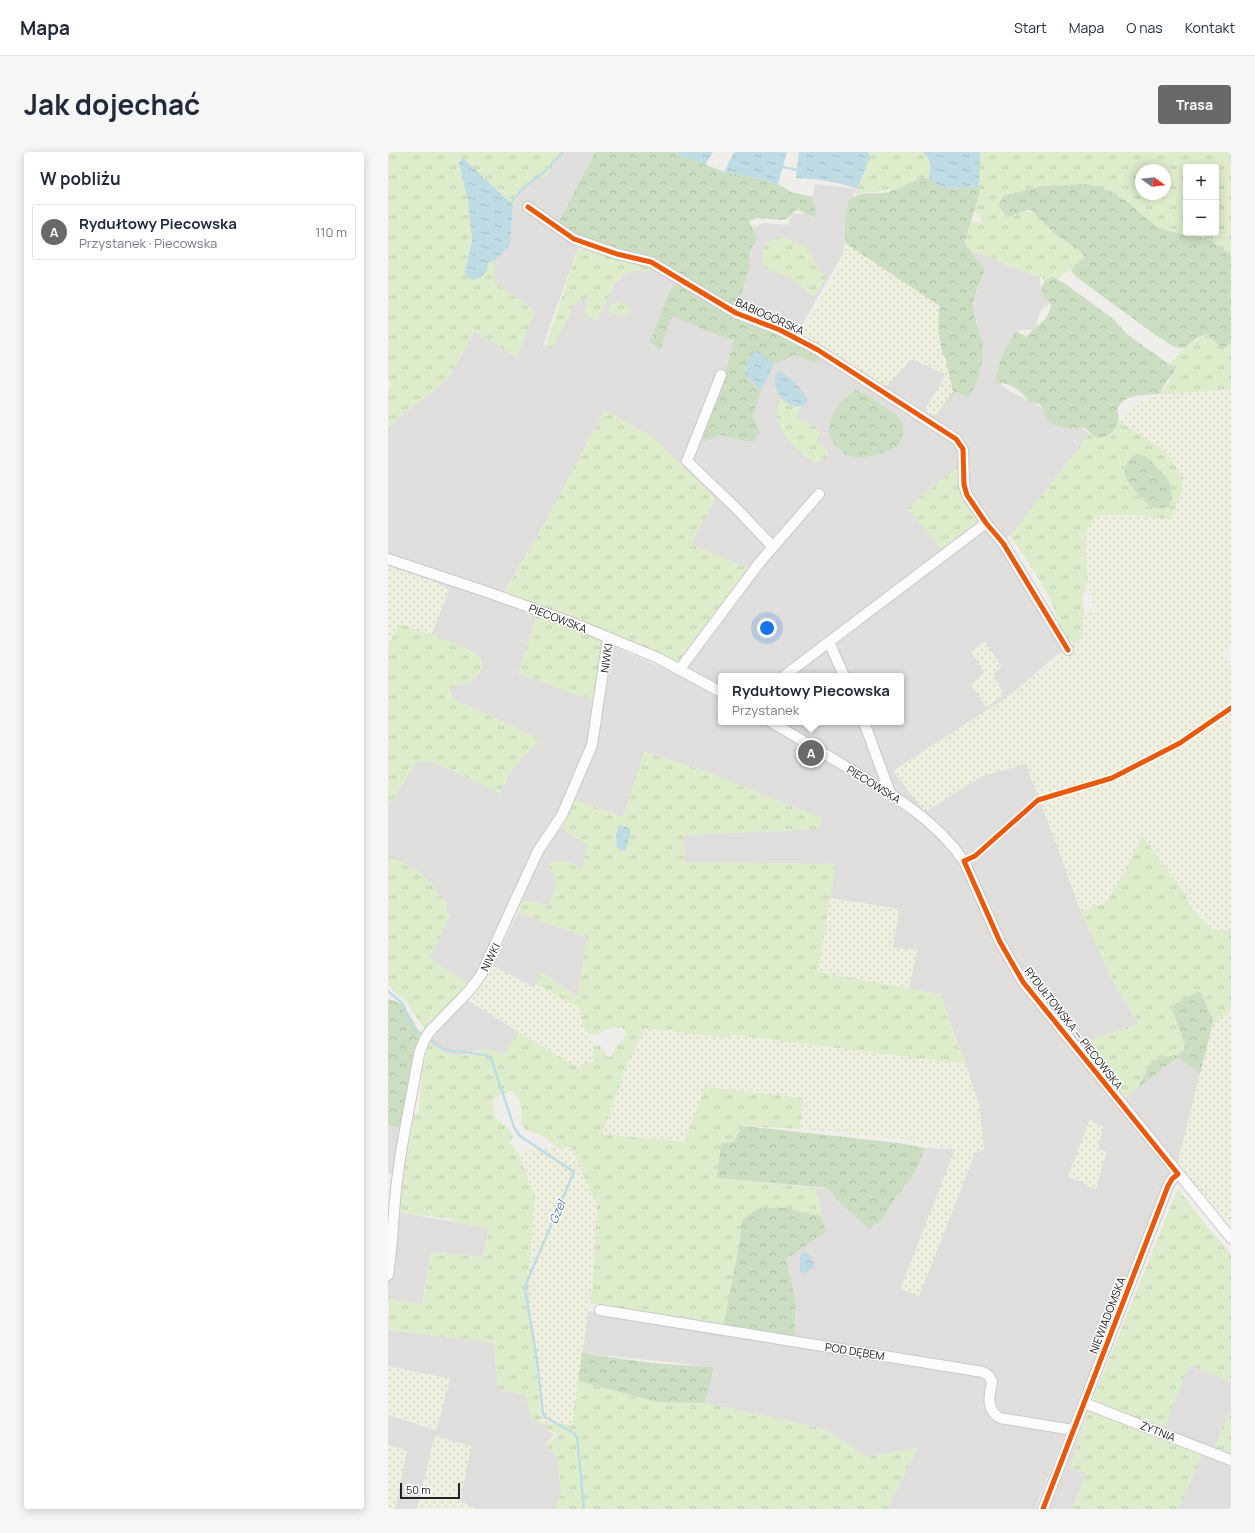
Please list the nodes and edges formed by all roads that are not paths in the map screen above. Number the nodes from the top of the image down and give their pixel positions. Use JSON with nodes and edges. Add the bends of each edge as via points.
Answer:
{"nodes":[{"id":1,"x":528,"y":207,"type":"dead end"},
{"id":2,"x":721,"y":375,"type":"dead end"},
{"id":3,"x":819,"y":494,"type":"dead end"},
{"id":4,"x":986,"y":523,"type":"junction"},
{"id":5,"x":773,"y":547,"type":"junction"},
{"id":6,"x":388,"y":559,"type":"edge"},
{"id":7,"x":608,"y":638,"type":"junction"},
{"id":8,"x":829,"y":642,"type":"junction"},
{"id":9,"x":1068,"y":650,"type":"dead end"},
{"id":10,"x":679,"y":670,"type":"junction"},
{"id":11,"x":788,"y":673,"type":"edge"},
{"id":12,"x":843,"y":673,"type":"edge"},
{"id":13,"x":718,"y":690,"type":"edge"},
{"id":14,"x":776,"y":725,"type":"edge"},
{"id":15,"x":865,"y":725,"type":"edge"},
{"id":16,"x":890,"y":793,"type":"junction"},
{"id":17,"x":964,"y":861,"type":"joint"},
{"id":18,"x":1178,"y":1174,"type":"junction"},
{"id":19,"x":1231,"y":1238,"type":"edge"},
{"id":20,"x":388,"y":1275,"type":"edge"},
{"id":21,"x":600,"y":1310,"type":"dead end"},
{"id":22,"x":1084,"y":1403,"type":"junction"},
{"id":23,"x":1073,"y":1430,"type":"junction"},
{"id":24,"x":1231,"y":1460,"type":"edge"},
{"id":25,"x":1043,"y":1509,"type":"edge"}],
"edges":[{"from":1,"to":4,"type":"street","name":"BABIOGÓRSKA","via":[[574,239],[617,254],[652,262],[736,313],[780,330],[818,350],[948,433],[963,449],[964,485],[967,496]]},
{"from":2,"to":5,"type":"street","via":[[687,461]]},
{"from":3,"to":5,"type":"street"},
{"from":4,"to":8,"type":"street"},
{"from":4,"to":9,"type":"street","name":"BABIOGÓRSKA","via":[[1003,543]]},
{"from":5,"to":10,"type":"street"},
{"from":6,"to":7,"type":"street","name":"PIECOWSKA","via":[[490,593]]},
{"from":7,"to":10,"type":"street","name":"PIECOWSKA","via":[[658,658]]},
{"from":7,"to":20,"type":"street","name":"NIWKI","via":[[592,745],[578,780],[562,815],[538,850],[481,975],[424,1041],[403,1142]]},
{"from":8,"to":11,"type":"street"},
{"from":8,"to":12,"type":"street"},
{"from":10,"to":13,"type":"street","name":"PIECOWSKA"},
{"from":14,"to":16,"type":"street","name":"PIECOWSKA"},
{"from":15,"to":16,"type":"street"},
{"from":16,"to":17,"type":"street","name":"PIECOWSKA","via":[[935,827]]},
{"from":17,"to":18,"type":"street","name":"RYDUŁTOWSKA — PIECOWSKA","via":[[1000,942],[1018,975]]},
{"from":18,"to":19,"type":"street","name":"RYDUŁTOWSKA — PIECOWSKA"},
{"from":18,"to":22,"type":"street","name":"NIEWIADOMSKA","via":[[1168,1186]]},
{"from":21,"to":23,"type":"street","name":"POD DĘBEM","via":[[983,1372],[992,1382],[990,1408],[993,1414],[1000,1418]]},
{"from":22,"to":23,"type":"street","name":"NIEWIADOMSKA"},
{"from":22,"to":24,"type":"street","name":"ŻYTNIA"},
{"from":23,"to":25,"type":"street","name":"NIEWIADOMSKA"}]}
